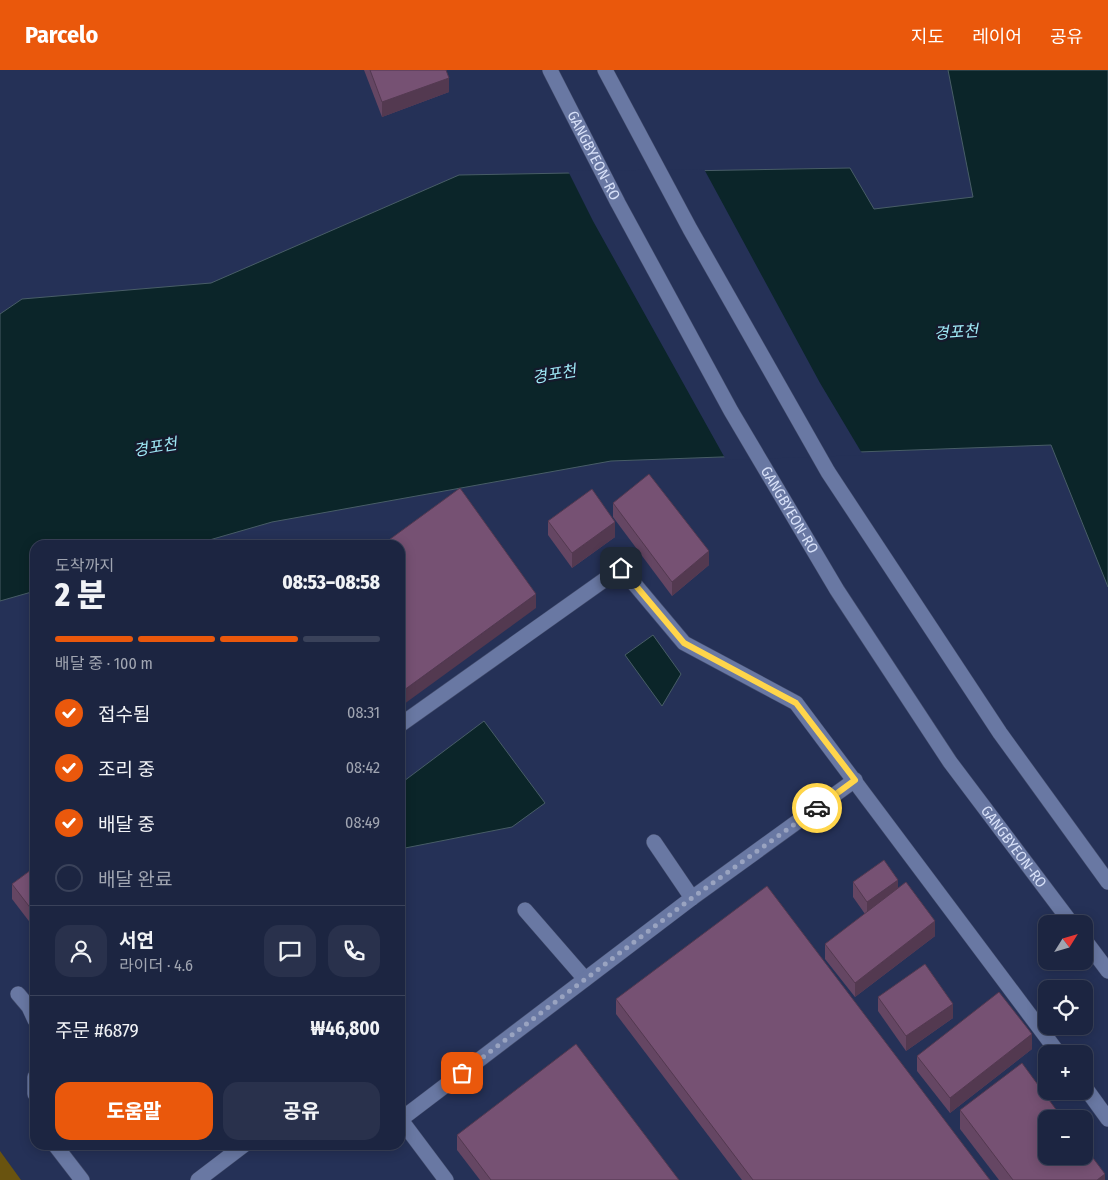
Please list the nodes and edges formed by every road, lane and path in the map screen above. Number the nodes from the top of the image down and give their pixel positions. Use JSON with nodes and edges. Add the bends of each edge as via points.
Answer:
{"nodes":[{"id":1,"x":550,"y":70,"type":"edge"},
{"id":2,"x":605,"y":70,"type":"edge"},
{"id":3,"x":405,"y":721,"type":"edge"},
{"id":4,"x":855,"y":780,"type":"junction"},
{"id":5,"x":654,"y":842,"type":"dead end"},
{"id":6,"x":1108,"y":882,"type":"edge"},
{"id":7,"x":692,"y":898,"type":"junction"},
{"id":8,"x":525,"y":910,"type":"dead end"},
{"id":9,"x":1065,"y":915,"type":"edge"},
{"id":10,"x":1093,"y":951,"type":"edge"},
{"id":11,"x":1108,"y":971,"type":"edge"},
{"id":12,"x":585,"y":979,"type":"junction"},
{"id":13,"x":18,"y":994,"type":"dead end"},
{"id":14,"x":30,"y":1009,"type":"edge"},
{"id":15,"x":1053,"y":1045,"type":"edge"},
{"id":16,"x":1093,"y":1098,"type":"edge"},
{"id":17,"x":405,"y":1116,"type":"edge"},
{"id":18,"x":1108,"y":1119,"type":"edge"},
{"id":19,"x":405,"y":1127,"type":"edge"},
{"id":20,"x":59,"y":1150,"type":"edge"},
{"id":21,"x":237,"y":1150,"type":"edge"},
{"id":22,"x":82,"y":1180,"type":"edge"},
{"id":23,"x":198,"y":1180,"type":"edge"},
{"id":24,"x":446,"y":1180,"type":"edge"}],
"edges":[{"from":1,"to":9,"type":"street","name":"GANGBYEON-RO","via":[[731,411],[837,590],[950,762]]},
{"from":2,"to":6,"type":"street","via":[[690,229],[828,472],[1000,733]]},
{"from":3,"to":4,"type":"street","via":[[621,568],[684,643],[796,703]]},
{"from":4,"to":7,"type":"street"},
{"from":4,"to":15,"type":"street"},
{"from":5,"to":7,"type":"street"},
{"from":7,"to":12,"type":"street"},
{"from":8,"to":12,"type":"street"},
{"from":10,"to":11,"type":"street"},
{"from":12,"to":17,"type":"street"},
{"from":13,"to":14,"type":"street"},
{"from":16,"to":18,"type":"street"},
{"from":19,"to":24,"type":"street"},
{"from":20,"to":22,"type":"street"},
{"from":21,"to":23,"type":"street"}]}
